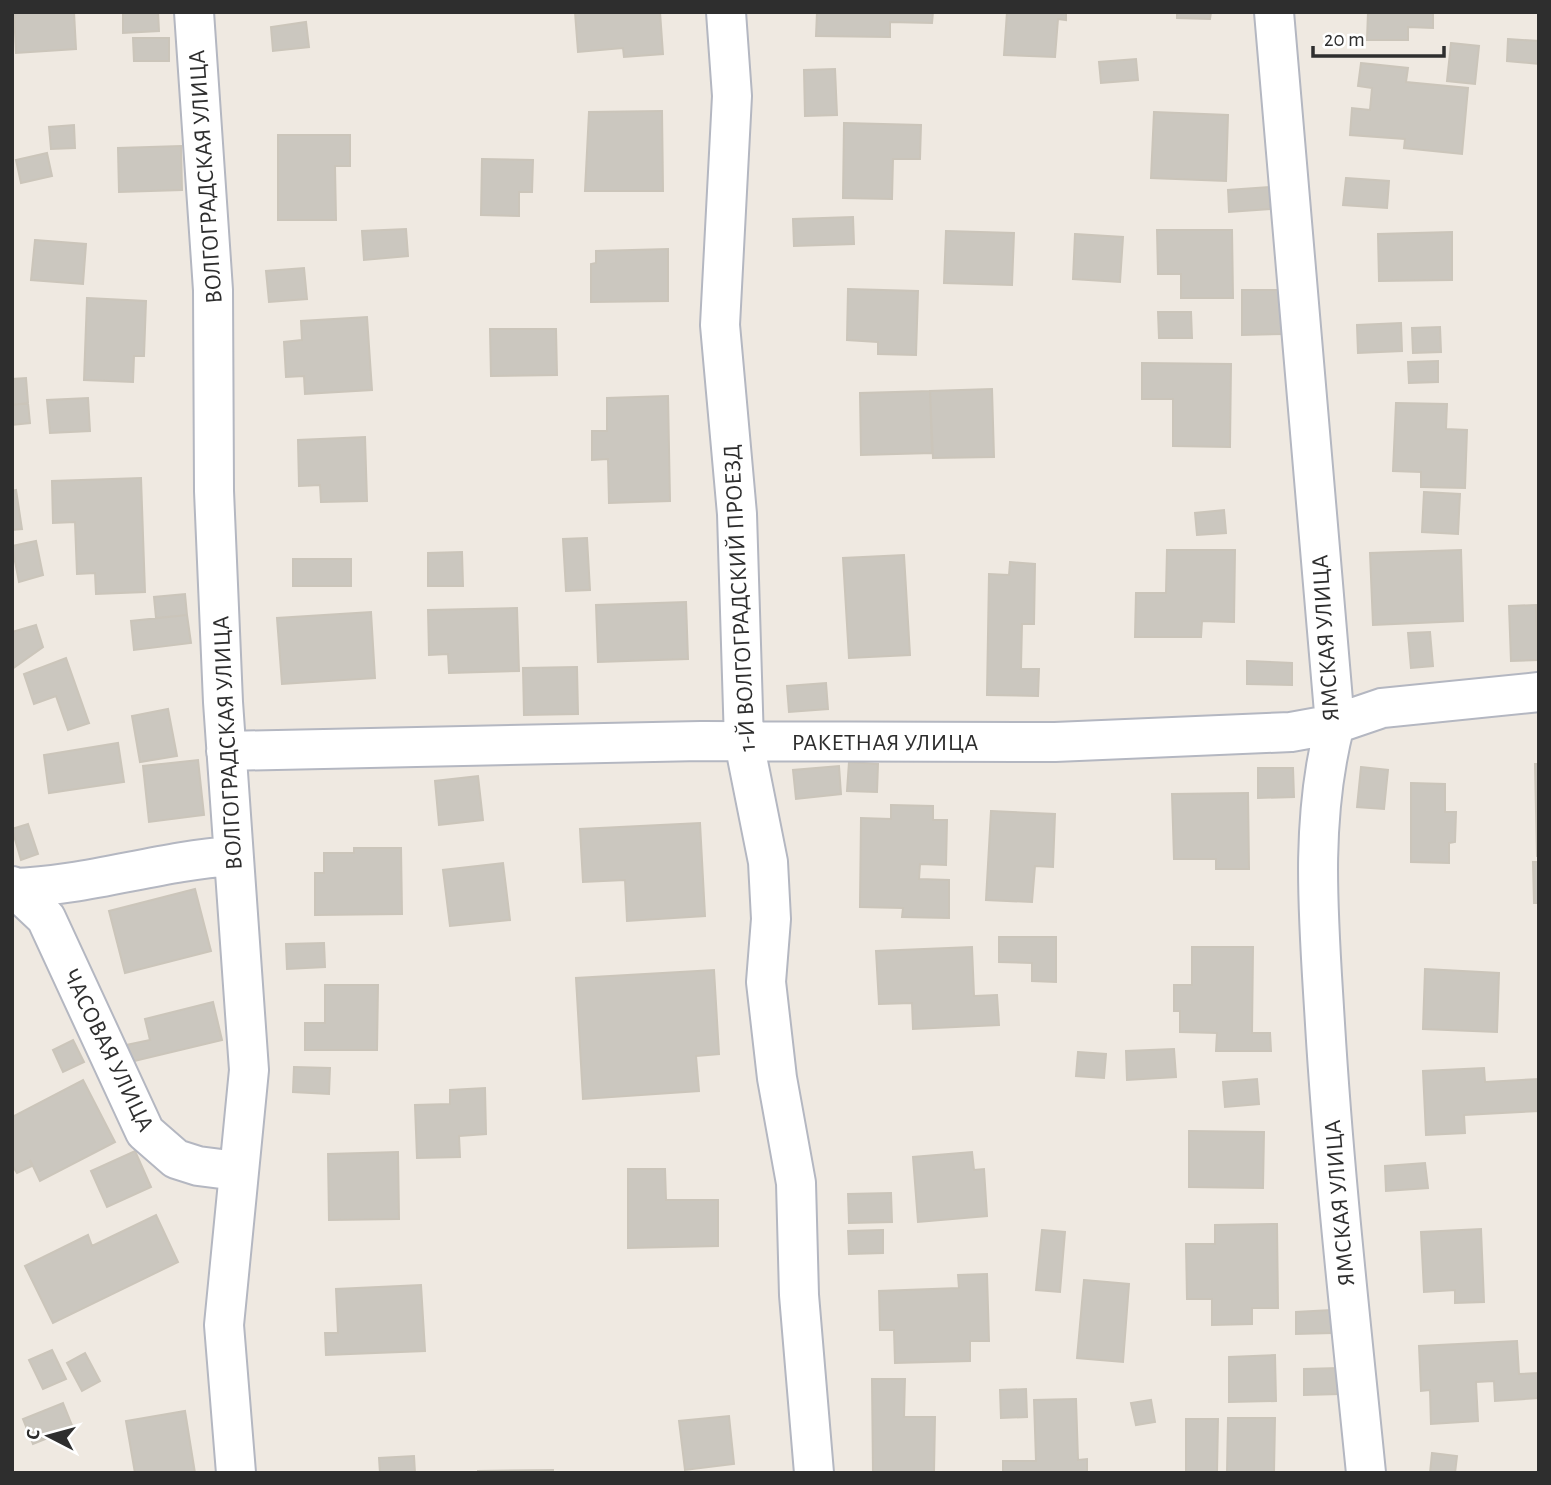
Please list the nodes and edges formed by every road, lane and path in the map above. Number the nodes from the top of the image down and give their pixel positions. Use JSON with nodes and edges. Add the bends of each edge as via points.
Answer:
{"nodes":[{"id":1,"x":194,"y":12,"type":"edge"},
{"id":2,"x":726,"y":12,"type":"edge"},
{"id":3,"x":1274,"y":12,"type":"edge"},
{"id":4,"x":1539,"y":692,"type":"edge"},
{"id":5,"x":1335,"y":724,"type":"junction"},
{"id":6,"x":744,"y":742,"type":"junction"},
{"id":7,"x":226,"y":751,"type":"junction"},
{"id":8,"x":232,"y":856,"type":"junction"},
{"id":9,"x":13,"y":887,"type":"edge"},
{"id":10,"x":237,"y":1171,"type":"junction"},
{"id":11,"x":236,"y":1473,"type":"edge"},
{"id":12,"x":814,"y":1473,"type":"edge"},
{"id":13,"x":1366,"y":1473,"type":"edge"}],
"edges":[{"from":1,"to":7,"type":"street","name":"ВОЛГОГРАДСКАЯ УЛИЦА","via":[[214,290],[214,491]]},
{"from":2,"to":6,"type":"street","name":"1-Й ВОЛГОГРАДСКИЙ ПРОЕЗД","via":[[732,96],[720,325],[737,514]]},
{"from":3,"to":5,"type":"street","name":"ЯМСКАЯ УЛИЦА"},
{"from":4,"to":5,"type":"street","name":"РАКЕТНАЯ УЛИЦА","via":[[1382,708]]},
{"from":5,"to":6,"type":"street","name":"РАКЕТНАЯ УЛИЦА","via":[[1291,732],[1055,742]]},
{"from":5,"to":13,"type":"street","name":"ЯМСКАЯ УЛИЦА","via":[[1323,767],[1316,837],[1318,911],[1331,1127]]},
{"from":6,"to":7,"type":"street","name":"РАКЕТНАЯ УЛИЦА"},
{"from":6,"to":12,"type":"street","name":"1-Й ВОЛГОГРАДСКИЙ ПРОЕЗД","via":[[768,862],[771,919],[766,982],[796,1183],[799,1295]]},
{"from":7,"to":8,"type":"street","name":"ВОЛГОГРАДСКАЯ УЛИЦА"},
{"from":8,"to":9,"type":"street","via":[[195,858],[53,887]]},
{"from":8,"to":10,"type":"street","name":"ВОЛГОГРАДСКАЯ УЛИЦА","via":[[248,1070]]},
{"from":9,"to":10,"type":"street","name":"ЧАСОВАЯ УЛИЦА","via":[[46,918],[145,1132],[176,1159],[198,1167]]},
{"from":10,"to":11,"type":"street","name":"ВОЛГОГРАДСКАЯ УЛИЦА","via":[[224,1325]]}]}
